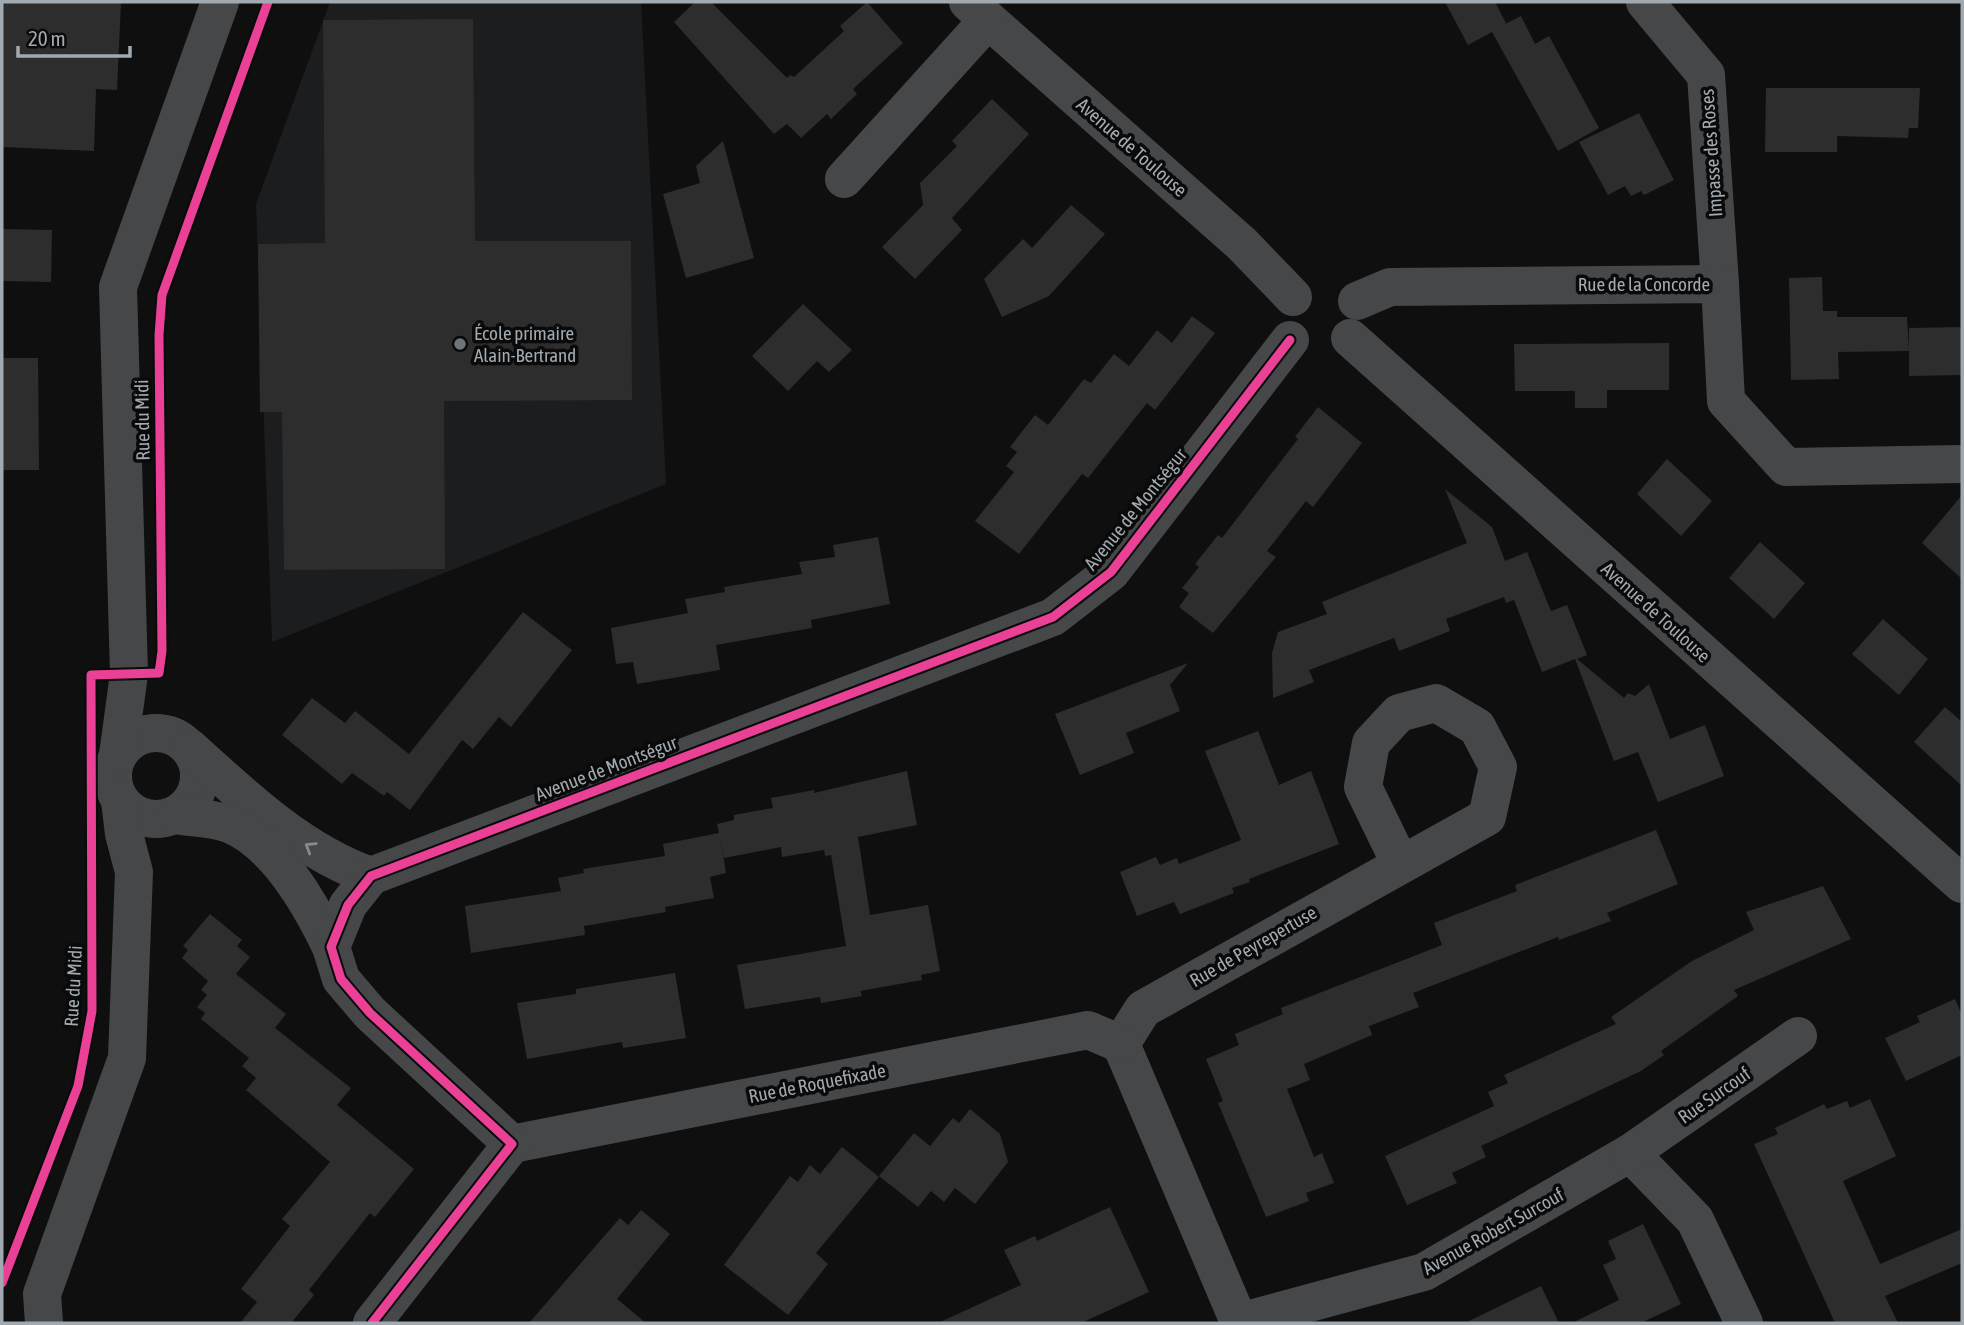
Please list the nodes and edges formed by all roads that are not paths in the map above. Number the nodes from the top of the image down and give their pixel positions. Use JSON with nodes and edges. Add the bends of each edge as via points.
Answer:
{"nodes":[{"id":1,"x":220,"y":2,"type":"edge"},
{"id":2,"x":1645,"y":2,"type":"edge"},
{"id":3,"x":978,"y":11,"type":"edge"},
{"id":4,"x":844,"y":178,"type":"dead end"},
{"id":5,"x":1720,"y":284,"type":"junction"},
{"id":6,"x":1293,"y":297,"type":"junction"},
{"id":7,"x":1357,"y":301,"type":"junction"},
{"id":8,"x":1350,"y":338,"type":"junction"},
{"id":9,"x":1290,"y":340,"type":"junction"},
{"id":10,"x":1962,"y":464,"type":"edge"},
{"id":11,"x":129,"y":674,"type":"junction"},
{"id":12,"x":177,"y":740,"type":"junction"},
{"id":13,"x":118,"y":755,"type":"junction"},
{"id":14,"x":120,"y":800,"type":"junction"},
{"id":15,"x":172,"y":817,"type":"junction"},
{"id":16,"x":1400,"y":863,"type":"dead end"},
{"id":17,"x":134,"y":872,"type":"junction"},
{"id":18,"x":371,"y":876,"type":"junction"},
{"id":19,"x":1962,"y":884,"type":"edge"},
{"id":20,"x":331,"y":947,"type":"junction"},
{"id":21,"x":1798,"y":1036,"type":"dead end"},
{"id":22,"x":1121,"y":1044,"type":"junction"},
{"id":23,"x":512,"y":1144,"type":"junction"},
{"id":24,"x":1630,"y":1153,"type":"junction"},
{"id":25,"x":1237,"y":1322,"type":"edge"},
{"id":26,"x":44,"y":1323,"type":"edge"},
{"id":27,"x":372,"y":1323,"type":"edge"},
{"id":28,"x":1744,"y":1323,"type":"edge"}],
"edges":[{"from":1,"to":11,"type":"street","name":"Rue du Midi","via":[[118,287]]},
{"from":2,"to":5,"type":"street","name":"Impasse des Roses","via":[[1706,75]]},
{"from":3,"to":4,"type":"street"},
{"from":3,"to":6,"type":"street","name":"Avenue de Toulouse","via":[[1242,244]]},
{"from":5,"to":7,"type":"street","name":"Rue de la Concorde","via":[[1390,287]]},
{"from":5,"to":10,"type":"street","name":"Rue de la Concorde","via":[[1726,401],[1786,467]]},
{"from":6,"to":7,"type":"street","via":[[1332,291]]},
{"from":6,"to":9,"type":"street","via":[[1286,302],[1279,323]]},
{"from":7,"to":8,"type":"street","via":[[1362,315]]},
{"from":8,"to":9,"type":"street","via":[[1337,345],[1311,347]]},
{"from":8,"to":19,"type":"street","name":"Avenue de Toulouse"},
{"from":9,"to":18,"type":"street","name":"Avenue de Montségur","via":[[1111,572],[1052,617]]},
{"from":11,"to":12,"type":"street","name":"Rue du Midi"},
{"from":11,"to":13,"type":"street","name":"Rue du Midi"},
{"from":12,"to":13,"type":"street","via":[[142,735]]},
{"from":12,"to":15,"type":"street","name":"Rue du Midi","via":[[196,757],[200,779],[192,800]]},
{"from":18,"to":12,"type":"street","one_way":true,"via":[[337,864],[296,839]]},
{"from":13,"to":14,"type":"street","name":"Rue du Midi","via":[[113,773]]},
{"from":14,"to":15,"type":"street","via":[[136,815],[158,820]]},
{"from":14,"to":17,"type":"street","name":"Rue du Midi"},
{"from":15,"to":17,"type":"street","name":"Rue du Midi"},
{"from":15,"to":20,"type":"street","via":[[228,824],[260,843],[319,922]]},
{"from":16,"to":22,"type":"street","name":"Rue de Peyrepertuse","via":[[1143,1009]]},
{"from":17,"to":26,"type":"street","name":"Rue du Midi","via":[[127,1058],[43,1294]]},
{"from":18,"to":20,"type":"street","via":[[348,905]]},
{"from":20,"to":23,"type":"street","via":[[341,979],[370,1013]]},
{"from":21,"to":24,"type":"street","name":"Rue Surcouf"},
{"from":22,"to":23,"type":"street","name":"Rue de Roquefixade","via":[[1088,1030]]},
{"from":22,"to":25,"type":"street","name":"Avenue Robert Surcouf"},
{"from":23,"to":27,"type":"street"},
{"from":24,"to":25,"type":"street","name":"Avenue Robert Surcouf","via":[[1424,1272]]},
{"from":24,"to":28,"type":"street","via":[[1695,1220]]}]}
